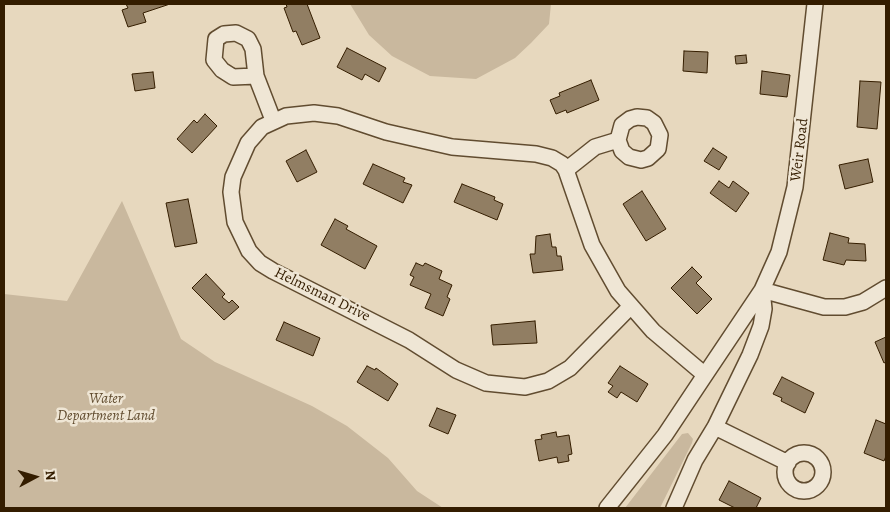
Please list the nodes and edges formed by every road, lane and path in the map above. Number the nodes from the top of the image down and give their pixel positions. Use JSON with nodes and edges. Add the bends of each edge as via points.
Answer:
{"nodes":[{"id":1,"x":815,"y":4,"type":"edge"},
{"id":2,"x":256,"y":76,"type":"dead end"},
{"id":3,"x":273,"y":120,"type":"junction"},
{"id":4,"x":618,"y":140,"type":"dead end"},
{"id":5,"x":566,"y":170,"type":"junction"},
{"id":6,"x":886,"y":288,"type":"edge"},
{"id":7,"x":762,"y":290,"type":"junction"},
{"id":8,"x":630,"y":307,"type":"junction"},
{"id":9,"x":706,"y":375,"type":"junction"},
{"id":10,"x":715,"y":427,"type":"junction"},
{"id":11,"x":788,"y":463,"type":"dead end"},
{"id":12,"x":607,"y":508,"type":"edge"},
{"id":13,"x":674,"y":508,"type":"edge"}],
"edges":[{"from":1,"to":7,"type":"street","name":"Weir Road","via":[[795,187],[779,252]]},
{"from":2,"to":3,"type":"street"},
{"from":3,"to":5,"type":"street","name":"Helmsman Drive","via":[[314,113],[338,116],[386,132],[452,147],[536,154],[552,158]]},
{"from":3,"to":8,"type":"street","name":"Helmsman Drive","via":[[248,143],[233,177],[231,192],[235,222],[249,251],[273,271],[409,340],[456,370],[486,383],[537,385],[570,368]]},
{"from":4,"to":5,"type":"street","via":[[595,147]]},
{"from":5,"to":8,"type":"street","via":[[592,245]]},
{"from":6,"to":7,"type":"street","via":[[863,302],[845,307],[824,307]]},
{"from":7,"to":9,"type":"street","name":"Weir Road"},
{"from":7,"to":10,"type":"street","name":"Weir Road","via":[[764,309],[761,326]]},
{"from":8,"to":9,"type":"street","via":[[664,342]]},
{"from":9,"to":12,"type":"street","name":"Weir Road","via":[[665,435]]},
{"from":10,"to":11,"type":"street"},
{"from":10,"to":13,"type":"street","name":"Weir Road","via":[[695,460]]}]}
